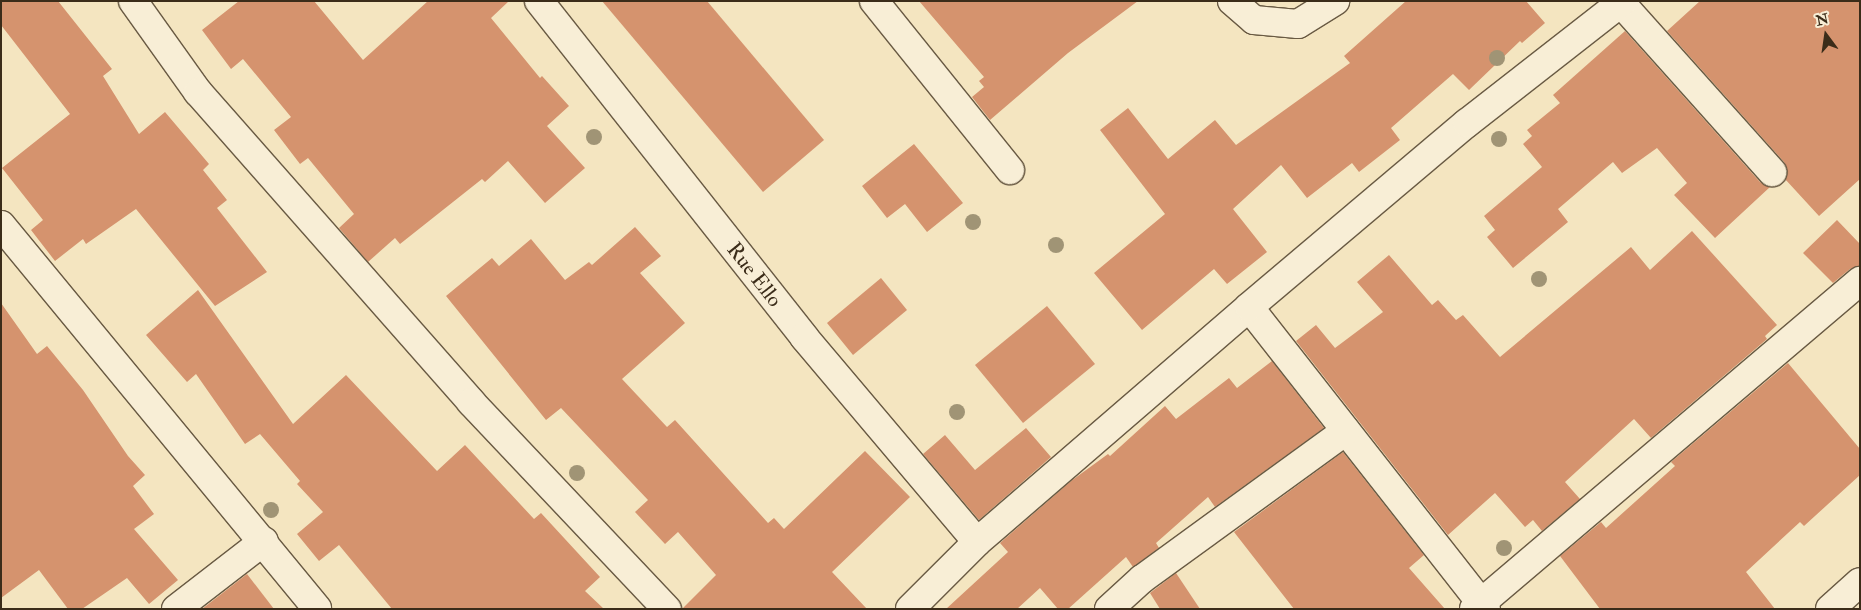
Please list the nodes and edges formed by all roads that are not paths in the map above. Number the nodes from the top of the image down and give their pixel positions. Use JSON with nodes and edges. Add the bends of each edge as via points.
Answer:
{"nodes":[{"id":1,"x":134,"y":1,"type":"edge"},
{"id":2,"x":539,"y":1,"type":"edge"},
{"id":3,"x":874,"y":1,"type":"edge"},
{"id":4,"x":1232,"y":1,"type":"edge"},
{"id":5,"x":1335,"y":1,"type":"edge"},
{"id":6,"x":1622,"y":2,"type":"edge"},
{"id":7,"x":1010,"y":170,"type":"dead end"},
{"id":8,"x":1772,"y":172,"type":"dead end"},
{"id":9,"x":1,"y":225,"type":"edge"},
{"id":10,"x":1860,"y":281,"type":"edge"},
{"id":11,"x":1249,"y":307,"type":"junction"},
{"id":12,"x":1346,"y":431,"type":"junction"},
{"id":13,"x":264,"y":541,"type":"junction"},
{"id":14,"x":977,"y":542,"type":"junction"},
{"id":15,"x":1860,"y":582,"type":"edge"},
{"id":16,"x":1480,"y":607,"type":"edge"},
{"id":17,"x":176,"y":609,"type":"edge"},
{"id":18,"x":317,"y":609,"type":"edge"},
{"id":19,"x":667,"y":609,"type":"edge"},
{"id":20,"x":910,"y":609,"type":"edge"},
{"id":21,"x":1110,"y":609,"type":"edge"},
{"id":22,"x":1830,"y":609,"type":"edge"}],
"edges":[{"from":1,"to":19,"type":"street","via":[[198,92],[471,402]]},
{"from":2,"to":14,"type":"street","name":"Rue Ello","via":[[804,337]]},
{"from":3,"to":7,"type":"street"},
{"from":4,"to":5,"type":"street","via":[[1254,20],[1298,24]]},
{"from":6,"to":8,"type":"street"},
{"from":6,"to":11,"type":"street","via":[[1466,123]]},
{"from":9,"to":13,"type":"street"},
{"from":10,"to":16,"type":"street"},
{"from":11,"to":12,"type":"street"},
{"from":11,"to":14,"type":"street"},
{"from":12,"to":16,"type":"street"},
{"from":12,"to":21,"type":"street","via":[[1142,579]]},
{"from":13,"to":17,"type":"street"},
{"from":13,"to":18,"type":"street"},
{"from":14,"to":20,"type":"street"},
{"from":15,"to":22,"type":"street"}]}
